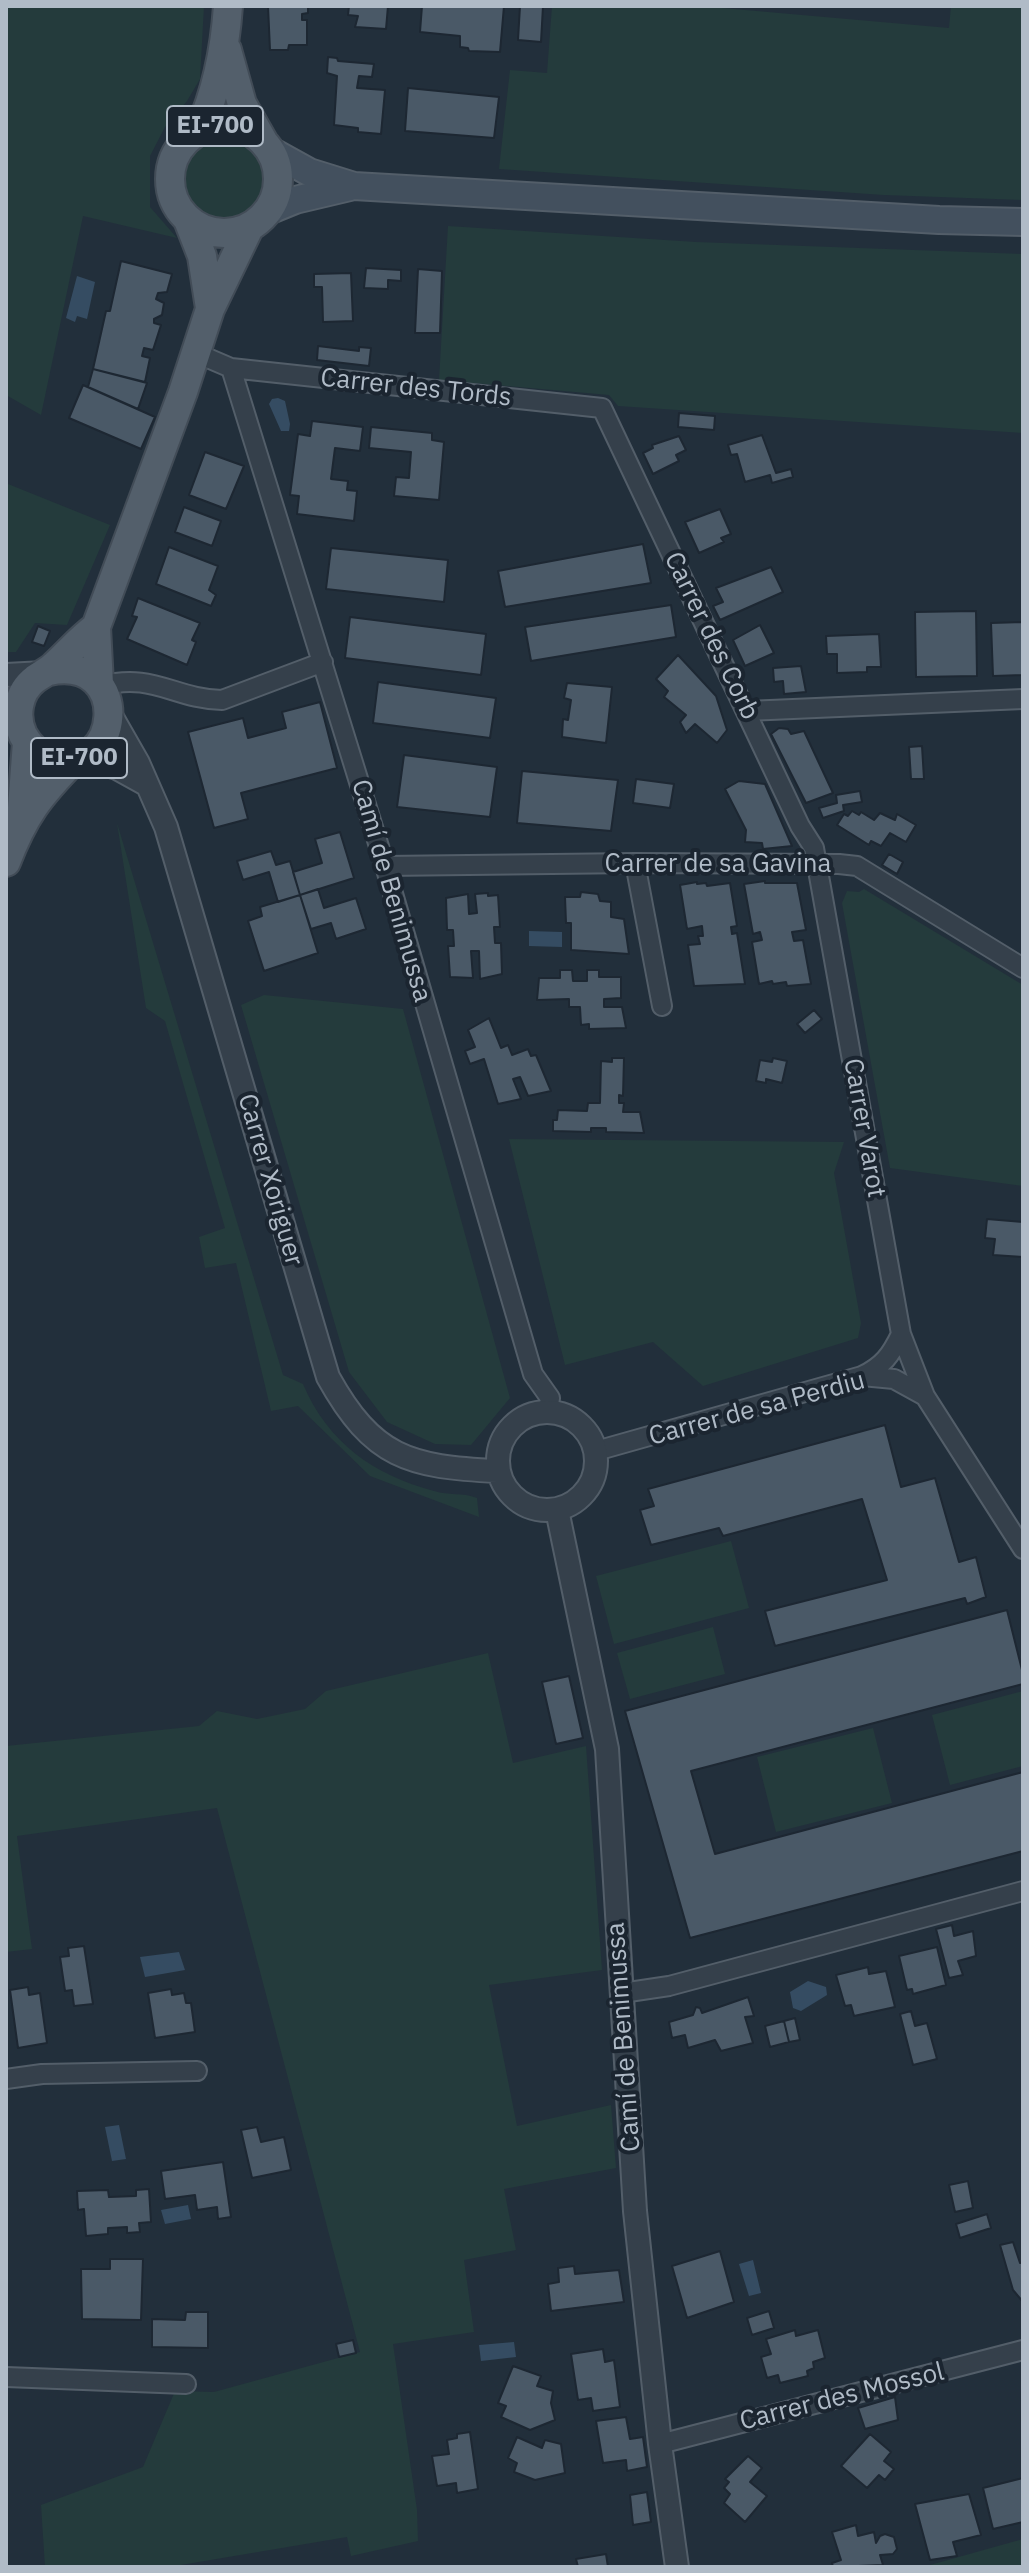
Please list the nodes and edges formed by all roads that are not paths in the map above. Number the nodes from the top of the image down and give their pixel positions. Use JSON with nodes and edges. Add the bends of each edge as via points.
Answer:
{"nodes":[{"id":1,"x":228,"y":6,"type":"edge"},
{"id":2,"x":225,"y":41,"type":"junction"},
{"id":3,"x":199,"y":131,"type":"junction"},
{"id":4,"x":267,"y":146,"type":"junction"},
{"id":5,"x":354,"y":186,"type":"junction"},
{"id":6,"x":188,"y":220,"type":"junction"},
{"id":7,"x":259,"y":220,"type":"junction"},
{"id":8,"x":1023,"y":222,"type":"edge"},
{"id":9,"x":210,"y":309,"type":"junction"},
{"id":10,"x":196,"y":353,"type":"junction"},
{"id":11,"x":231,"y":368,"type":"junction"},
{"id":12,"x":602,"y":408,"type":"joint"},
{"id":13,"x":96,"y":627,"type":"junction"},
{"id":14,"x":323,"y":662,"type":"junction"},
{"id":15,"x":46,"y":672,"type":"junction"},
{"id":16,"x":6,"y":675,"type":"edge"},
{"id":17,"x":100,"y":685,"type":"junction"},
{"id":18,"x":1023,"y":699,"type":"edge"},
{"id":19,"x":747,"y":711,"type":"junction"},
{"id":20,"x":110,"y":714,"type":"junction"},
{"id":21,"x":18,"y":730,"type":"edge"},
{"id":22,"x":77,"y":758,"type":"junction"},
{"id":23,"x":146,"y":784,"type":"junction"},
{"id":24,"x":20,"y":826,"type":"junction"},
{"id":25,"x":6,"y":862,"type":"edge"},
{"id":26,"x":635,"y":863,"type":"junction"},
{"id":27,"x":816,"y":864,"type":"junction"},
{"id":28,"x":385,"y":866,"type":"junction"},
{"id":29,"x":1023,"y":968,"type":"edge"},
{"id":30,"x":662,"y":1006,"type":"dead end"},
{"id":31,"x":901,"y":1334,"type":"junction"},
{"id":32,"x":862,"y":1376,"type":"junction"},
{"id":33,"x":925,"y":1396,"type":"junction"},
{"id":34,"x":548,"y":1411,"type":"junction"},
{"id":35,"x":596,"y":1451,"type":"junction"},
{"id":36,"x":498,"y":1471,"type":"junction"},
{"id":37,"x":557,"y":1510,"type":"junction"},
{"id":38,"x":1023,"y":1549,"type":"edge"},
{"id":39,"x":1023,"y":1891,"type":"edge"},
{"id":40,"x":622,"y":1993,"type":"junction"},
{"id":41,"x":197,"y":2071,"type":"dead end"},
{"id":42,"x":6,"y":2079,"type":"edge"},
{"id":43,"x":1023,"y":2350,"type":"edge"},
{"id":44,"x":6,"y":2377,"type":"edge"},
{"id":45,"x":186,"y":2384,"type":"dead end"},
{"id":46,"x":660,"y":2444,"type":"junction"},
{"id":47,"x":677,"y":2567,"type":"edge"}],
"edges":[{"from":1,"to":2,"type":"main road","number":"EI-700"},
{"from":2,"to":3,"type":"main road","number":"EI-700"},
{"from":2,"to":4,"type":"main road","number":"EI-700","via":[[242,104]]},
{"from":3,"to":4,"type":"main road","number":"EI-700","via":[[235,126]]},
{"from":3,"to":6,"type":"main road","number":"EI-700","via":[[175,155],[170,172],[171,192]]},
{"from":4,"to":5,"type":"main road","via":[[309,172]]},
{"from":4,"to":7,"type":"main road","number":"EI-700","via":[[279,183]]},
{"from":5,"to":7,"type":"main road","via":[[295,200]]},
{"from":5,"to":8,"type":"main road"},
{"from":6,"to":7,"type":"main road","via":[[215,233],[233,233]]},
{"from":6,"to":9,"type":"main road","number":"EI-700","via":[[202,256]]},
{"from":7,"to":9,"type":"main road","number":"EI-700"},
{"from":9,"to":10,"type":"main road","number":"EI-700"},
{"from":10,"to":11,"type":"street","name":"Carrer des Tords"},
{"from":10,"to":13,"type":"main road","number":"EI-700"},
{"from":11,"to":12,"type":"street","name":"Carrer des Tords"},
{"from":11,"to":14,"type":"street","name":"Camí de Benimussa"},
{"from":12,"to":19,"type":"street","name":"Carrer des Corb"},
{"from":13,"to":15,"type":"main road","number":"EI-700"},
{"from":13,"to":17,"type":"main road","number":"EI-700"},
{"from":14,"to":17,"type":"street","via":[[222,700],[145,682]]},
{"from":14,"to":28,"type":"street","name":"Camí de Benimussa"},
{"from":15,"to":16,"type":"street"},
{"from":15,"to":17,"type":"main road","via":[[76,670]]},
{"from":15,"to":21,"type":"main road","number":"EI-700","via":[[19,703]]},
{"from":17,"to":20,"type":"main road","number":"EI-700"},
{"from":18,"to":19,"type":"street"},
{"from":19,"to":27,"type":"street","name":"Carrer des Corb","via":[[814,848]]},
{"from":20,"to":22,"type":"main road","number":"EI-700","via":[[99,745]]},
{"from":20,"to":23,"type":"street","name":"Carrer Xoriguer"},
{"from":21,"to":22,"type":"main road","number":"EI-700","via":[[48,758]]},
{"from":21,"to":24,"type":"main road","number":"EI-700"},
{"from":22,"to":23,"type":"street","via":[[117,768]]},
{"from":22,"to":24,"type":"main road","number":"EI-700","via":[[46,788]]},
{"from":23,"to":36,"type":"street","name":"Carrer Xoriguer","via":[[166,827],[328,1377],[344,1407],[375,1442],[405,1459],[451,1469]]},
{"from":24,"to":25,"type":"main road","number":"EI-700"},
{"from":26,"to":27,"type":"street","name":"Carrer de sa Gavina"},
{"from":26,"to":28,"type":"street","name":"Carrer de sa Gavina"},
{"from":26,"to":30,"type":"street"},
{"from":27,"to":29,"type":"street","name":"Carrer de sa Gavina","via":[[857,866]]},
{"from":27,"to":31,"type":"street","name":"Carrer Varot"},
{"from":28,"to":34,"type":"street","name":"Camí de Benimussa","via":[[533,1374],[550,1398]]},
{"from":31,"to":32,"type":"street","via":[[880,1367]]},
{"from":31,"to":33,"type":"street","name":"Carrer Varot"},
{"from":32,"to":33,"type":"street","name":"Carrer de sa Perdiu","via":[[894,1379]]},
{"from":32,"to":35,"type":"street","name":"Carrer de sa Perdiu"},
{"from":33,"to":38,"type":"street"},
{"from":34,"to":35,"type":"street","via":[[570,1417],[587,1431]]},
{"from":34,"to":36,"type":"street","via":[[527,1416],[509,1429],[499,1449]]},
{"from":35,"to":37,"type":"street","via":[[595,1477],[581,1499]]},
{"from":36,"to":37,"type":"street","via":[[509,1494],[531,1509]]},
{"from":37,"to":40,"type":"street","name":"Camí de Benimussa","via":[[607,1749]]},
{"from":39,"to":40,"type":"street","via":[[669,1986]]},
{"from":40,"to":46,"type":"street","name":"Camí de Benimussa","via":[[635,2211]]},
{"from":41,"to":42,"type":"street"},
{"from":43,"to":46,"type":"street","name":"Carrer des Mossol"},
{"from":44,"to":45,"type":"street"},
{"from":46,"to":47,"type":"street","name":"Camí de Benimussa"}]}
